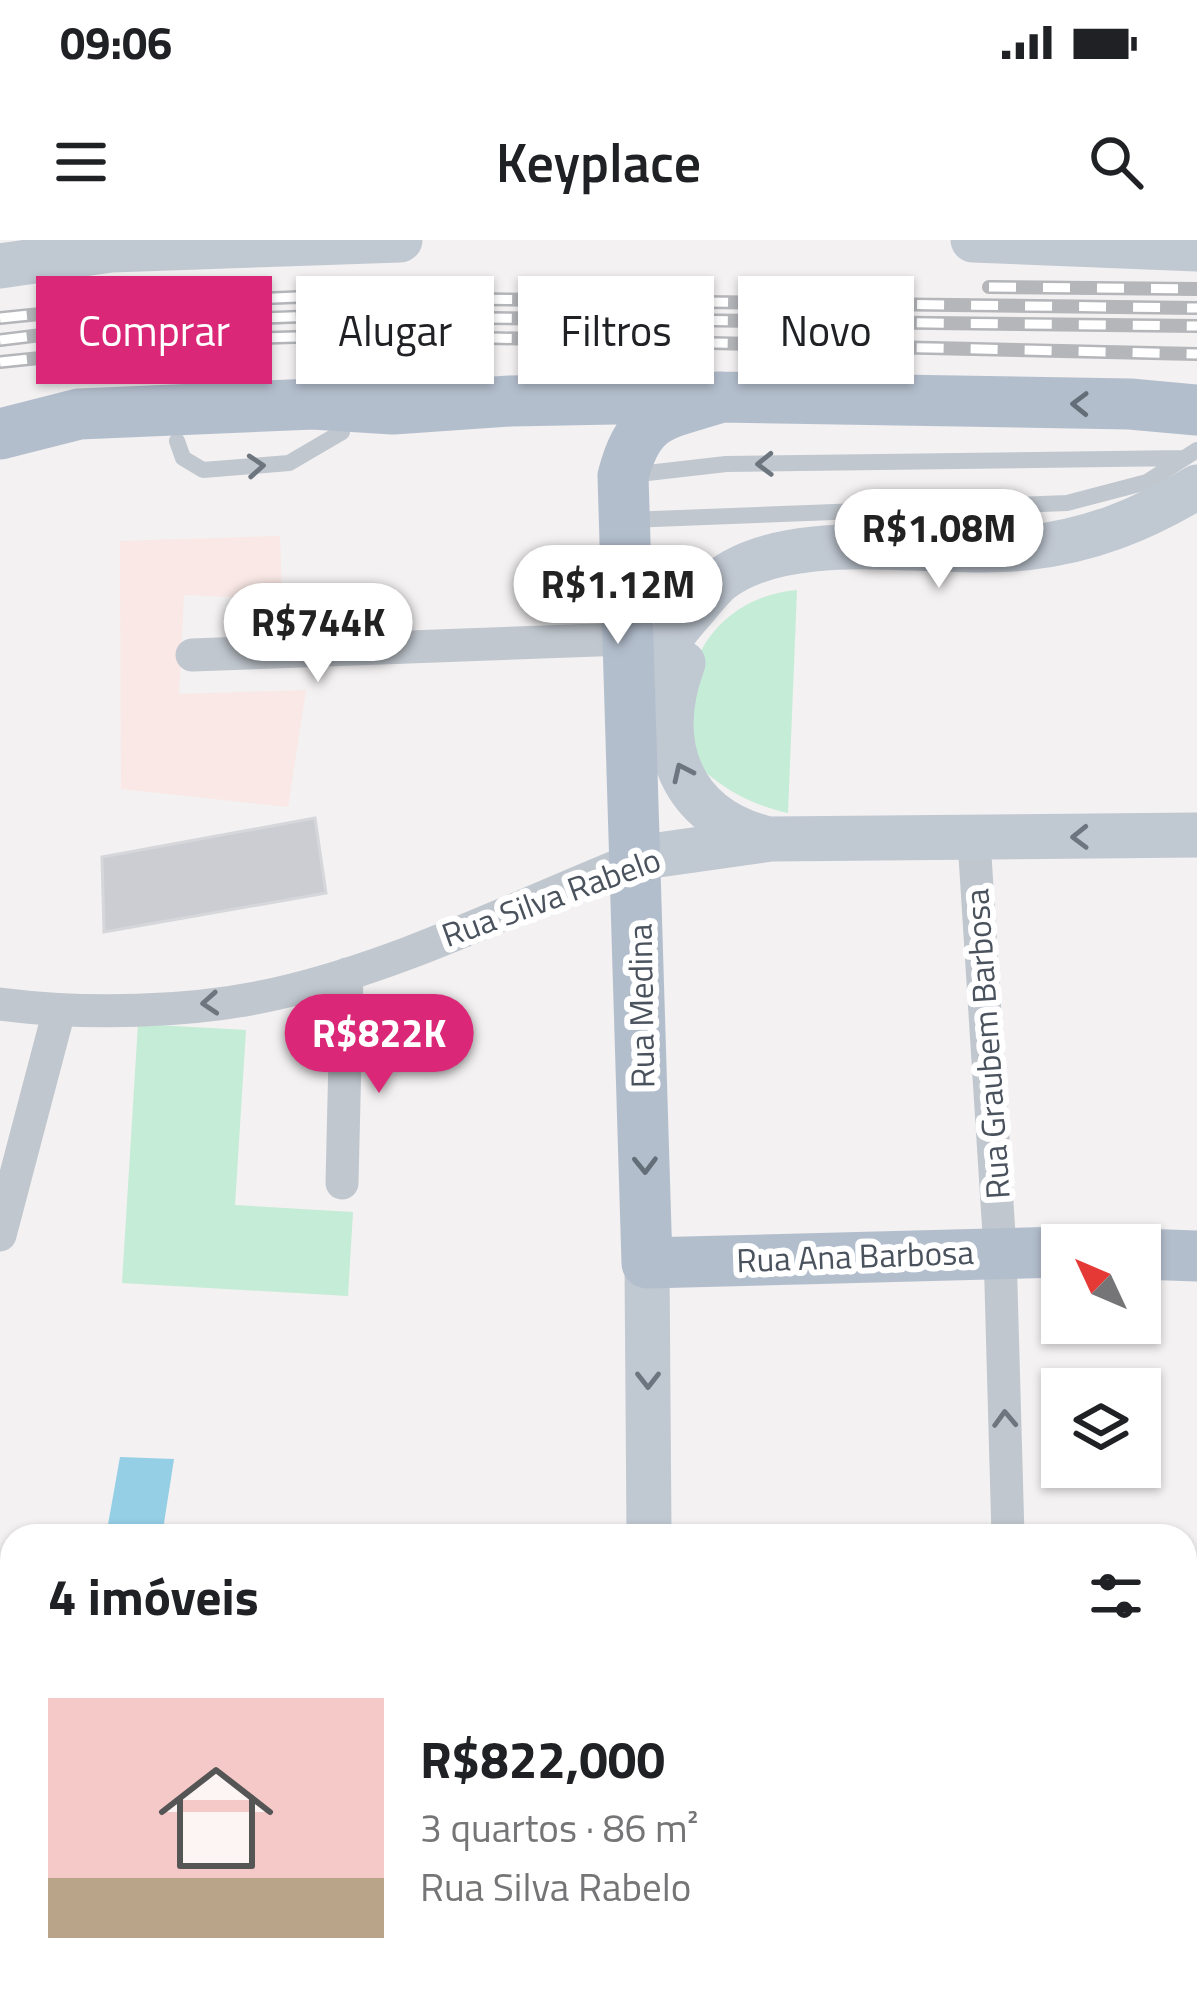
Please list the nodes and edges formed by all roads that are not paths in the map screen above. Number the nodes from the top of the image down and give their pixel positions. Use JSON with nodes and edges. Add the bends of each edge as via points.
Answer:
{"nodes":[{"id":1,"x":400,"y":240,"type":"edge"},
{"id":2,"x":973,"y":240,"type":"edge"},
{"id":3,"x":1197,"y":249,"type":"edge"},
{"id":4,"x":0,"y":266,"type":"edge"},
{"id":5,"x":721,"y":397,"type":"junction"},
{"id":6,"x":510,"y":400,"type":"junction"},
{"id":7,"x":327,"y":418,"type":"junction"},
{"id":8,"x":0,"y":434,"type":"edge"},
{"id":9,"x":1194,"y":451,"type":"edge"},
{"id":10,"x":624,"y":498,"type":"junction"},
{"id":11,"x":711,"y":590,"type":"junction"},
{"id":12,"x":626,"y":640,"type":"junction"},
{"id":13,"x":192,"y":655,"type":"dead end"},
{"id":14,"x":632,"y":754,"type":"junction"},
{"id":15,"x":1197,"y":835,"type":"edge"},
{"id":16,"x":771,"y":839,"type":"junction"},
{"id":17,"x":974,"y":840,"type":"junction"},
{"id":18,"x":637,"y":858,"type":"junction"},
{"id":19,"x":347,"y":974,"type":"junction"},
{"id":20,"x":0,"y":1004,"type":"edge"},
{"id":21,"x":58,"y":1012,"type":"junction"},
{"id":22,"x":342,"y":1184,"type":"dead end"},
{"id":23,"x":0,"y":1235,"type":"edge"},
{"id":24,"x":1000,"y":1250,"type":"junction"},
{"id":25,"x":1041,"y":1251,"type":"edge"},
{"id":26,"x":1161,"y":1255,"type":"edge"},
{"id":27,"x":1197,"y":1256,"type":"edge"},
{"id":28,"x":647,"y":1263,"type":"junction"},
{"id":29,"x":649,"y":1524,"type":"edge"},
{"id":30,"x":1008,"y":1524,"type":"edge"}],
"edges":[{"from":1,"to":4,"type":"street","via":[[111,250]]},
{"from":2,"to":3,"type":"street"},
{"from":5,"to":6,"type":"main road"},
{"from":9,"to":5,"type":"main road","one_way":true,"via":[[1130,404]]},
{"from":5,"to":10,"type":"main road","name":"Rua Medina","via":[[656,418],[633,440]]},
{"from":6,"to":7,"type":"main road"},
{"from":6,"to":10,"type":"main road","via":[[586,430]]},
{"from":7,"to":8,"type":"main road","via":[[177,440]]},
{"from":7,"to":8,"type":"main road","via":[[80,414]]},
{"from":9,"to":10,"type":"lane","one_way":true,"via":[[726,464]]},
{"from":9,"to":10,"type":"lane","via":[[1147,482],[1067,503]]},
{"from":9,"to":11,"type":"street","via":[[1136,522],[1090,537],[978,551],[803,550],[751,564]]},
{"from":10,"to":12,"type":"main road","name":"Rua Medina"},
{"from":11,"to":14,"type":"street","via":[[654,666]]},
{"from":16,"to":11,"type":"street","one_way":true,"via":[[707,809],[689,789],[671,744],[674,686]]},
{"from":12,"to":13,"type":"street"},
{"from":12,"to":14,"type":"main road","name":"Rua Medina"},
{"from":14,"to":18,"type":"main road","name":"Rua Medina"},
{"from":15,"to":17,"type":"street","name":"Rua Silva Rabelo","one_way":true},
{"from":16,"to":17,"type":"street","name":"Rua Silva Rabelo"},
{"from":16,"to":18,"type":"street","name":"Rua Silva Rabelo"},
{"from":17,"to":24,"type":"street","name":"Rua Graubem Barbosa"},
{"from":18,"to":19,"type":"street","name":"Rua Silva Rabelo"},
{"from":18,"to":28,"type":"main road","name":"Rua Medina","one_way":true},
{"from":19,"to":21,"type":"street","name":"Rua Silva Rabelo","one_way":true,"via":[[229,1002]]},
{"from":19,"to":22,"type":"street"},
{"from":20,"to":21,"type":"street","name":"Rua Silva Rabelo"},
{"from":21,"to":23,"type":"street"},
{"from":24,"to":25,"type":"main road","name":"Rua Ana Barbosa"},
{"from":24,"to":28,"type":"main road","name":"Rua Ana Barbosa"},
{"from":30,"to":24,"type":"street","name":"Rua Graubem Barbosa","one_way":true},
{"from":26,"to":27,"type":"main road"},
{"from":28,"to":29,"type":"street","name":"Rua Medina","one_way":true}]}
